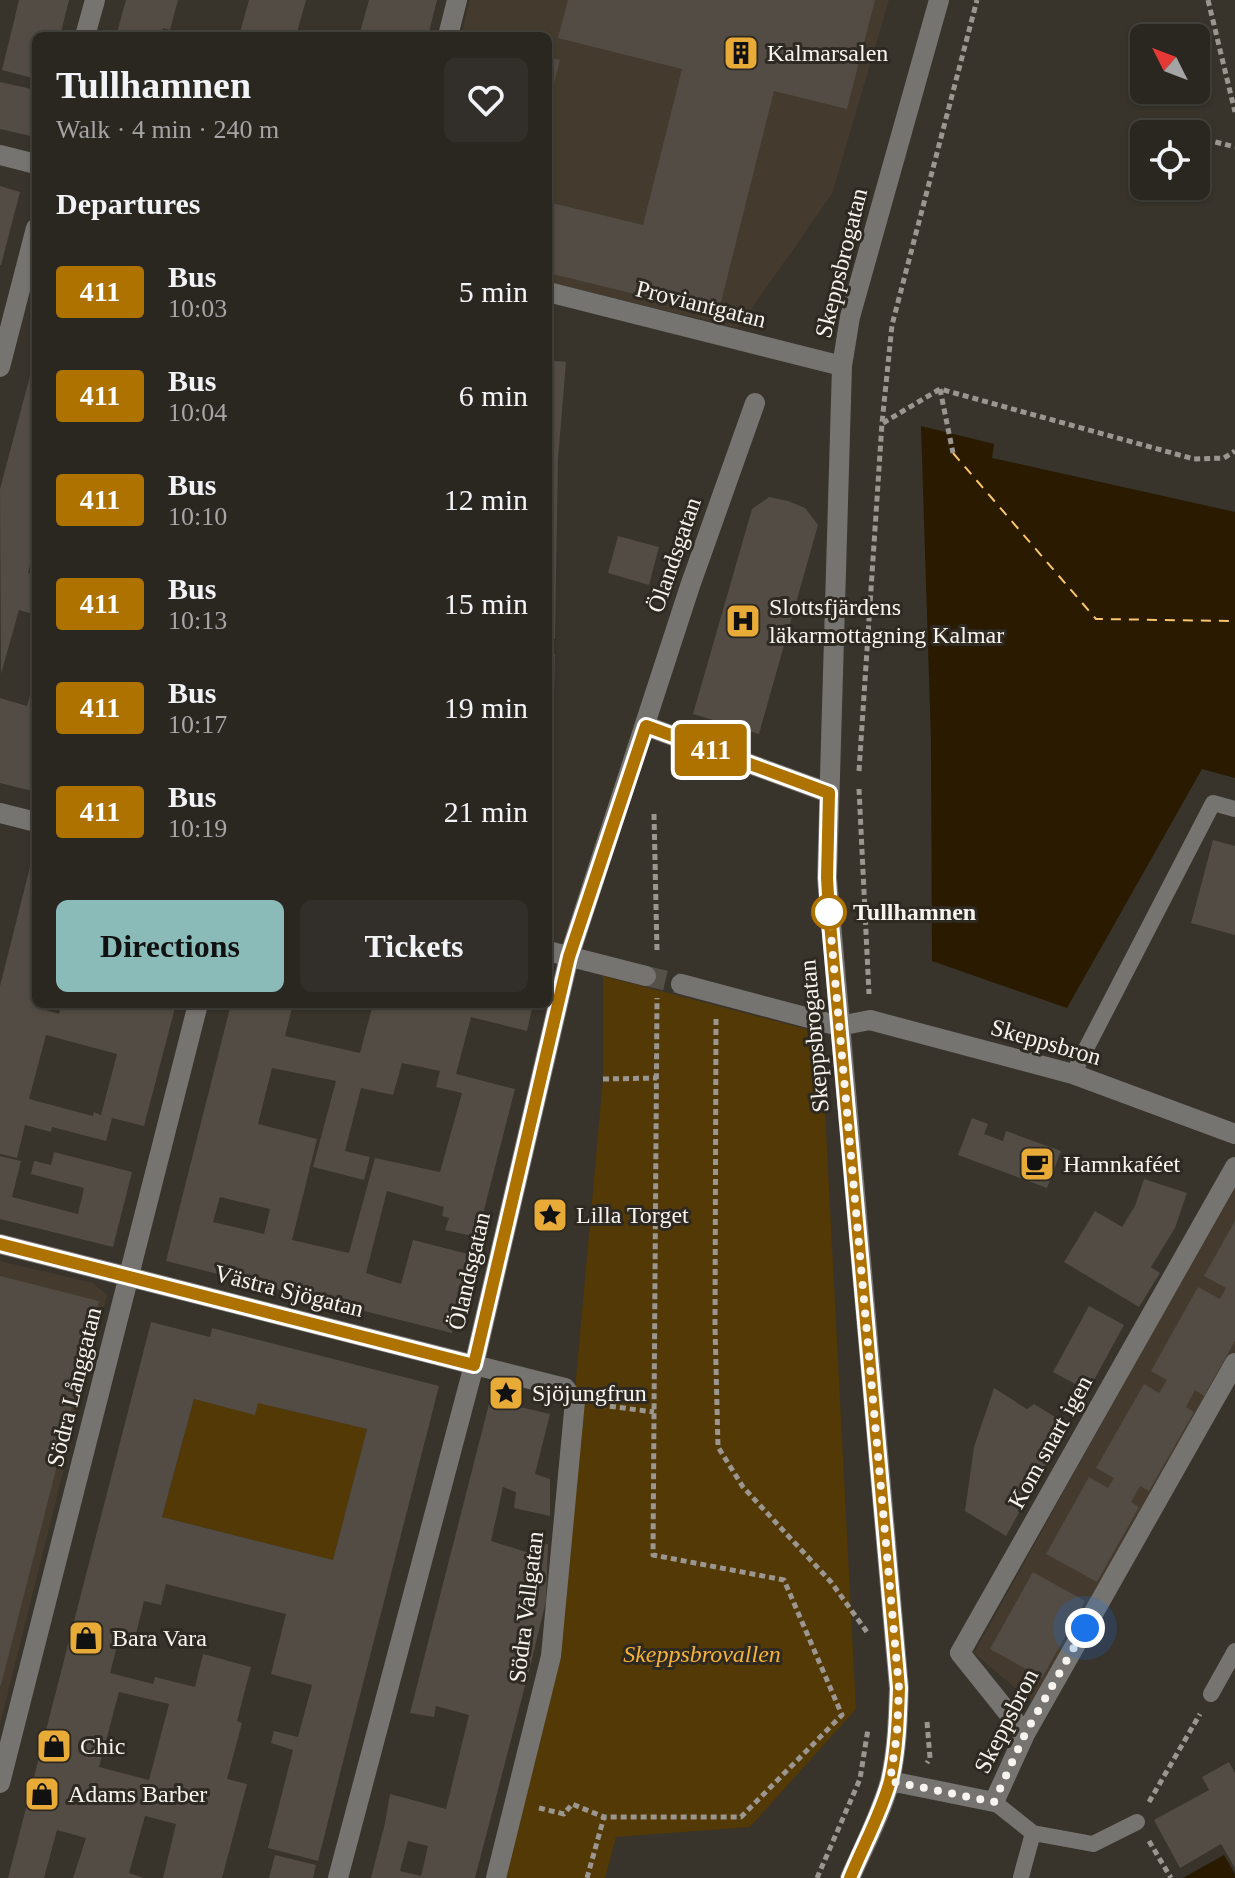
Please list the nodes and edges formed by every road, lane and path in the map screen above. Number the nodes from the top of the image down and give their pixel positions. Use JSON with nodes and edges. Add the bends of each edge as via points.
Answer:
{"nodes":[{"id":1,"x":95,"y":0,"type":"edge"},
{"id":2,"x":457,"y":0,"type":"edge"},
{"id":3,"x":939,"y":0,"type":"edge"},
{"id":4,"x":977,"y":0,"type":"edge"},
{"id":5,"x":1208,"y":0,"type":"edge"},
{"id":6,"x":86,"y":32,"type":"edge"},
{"id":7,"x":449,"y":32,"type":"edge"},
{"id":8,"x":1235,"y":112,"type":"edge"},
{"id":9,"x":1210,"y":141,"type":"edge"},
{"id":10,"x":1235,"y":147,"type":"edge"},
{"id":11,"x":0,"y":155,"type":"edge"},
{"id":12,"x":32,"y":163,"type":"edge"},
{"id":13,"x":32,"y":243,"type":"edge"},
{"id":14,"x":552,"y":293,"type":"edge"},
{"id":15,"x":842,"y":366,"type":"junction"},
{"id":16,"x":0,"y":367,"type":"edge"},
{"id":17,"x":940,"y":389,"type":"junction"},
{"id":18,"x":755,"y":403,"type":"dead end"},
{"id":19,"x":882,"y":423,"type":"junction"},
{"id":20,"x":1235,"y":451,"type":"edge"},
{"id":21,"x":953,"y":453,"type":"dead end"},
{"id":22,"x":646,"y":726,"type":"junction"},
{"id":23,"x":859,"y":771,"type":"dead end"},
{"id":24,"x":858,"y":787,"type":"dead end"},
{"id":25,"x":829,"y":793,"type":"junction"},
{"id":26,"x":1235,"y":809,"type":"edge"},
{"id":27,"x":0,"y":813,"type":"edge"},
{"id":28,"x":654,"y":814,"type":"dead end"},
{"id":29,"x":32,"y":821,"type":"edge"},
{"id":30,"x":552,"y":952,"type":"edge"},
{"id":31,"x":657,"y":954,"type":"dead end"},
{"id":32,"x":569,"y":957,"type":"junction"},
{"id":33,"x":651,"y":980,"type":"joint"},
{"id":34,"x":681,"y":984,"type":"tunnel mouth"},
{"id":35,"x":716,"y":994,"type":"junction"},
{"id":36,"x":197,"y":1008,"type":"edge"},
{"id":37,"x":870,"y":1020,"type":"junction"},
{"id":38,"x":839,"y":1026,"type":"junction"},
{"id":39,"x":1073,"y":1074,"type":"junction"},
{"id":40,"x":657,"y":1078,"type":"junction"},
{"id":41,"x":603,"y":1079,"type":"dead end"},
{"id":42,"x":1235,"y":1134,"type":"edge"},
{"id":43,"x":1235,"y":1167,"type":"edge"},
{"id":44,"x":0,"y":1244,"type":"edge"},
{"id":45,"x":128,"y":1277,"type":"junction"},
{"id":46,"x":1235,"y":1363,"type":"edge"},
{"id":47,"x":474,"y":1365,"type":"junction"},
{"id":48,"x":570,"y":1395,"type":"junction"},
{"id":49,"x":654,"y":1412,"type":"junction"},
{"id":50,"x":869,"y":1635,"type":"dead end"},
{"id":51,"x":1235,"y":1651,"type":"edge"},
{"id":52,"x":1211,"y":1694,"type":"joint"},
{"id":53,"x":869,"y":1725,"type":"dead end"},
{"id":54,"x":1025,"y":1734,"type":"junction"},
{"id":55,"x":890,"y":1781,"type":"junction"},
{"id":56,"x":0,"y":1783,"type":"edge"},
{"id":57,"x":515,"y":1802,"type":"junction"},
{"id":58,"x":994,"y":1802,"type":"junction"},
{"id":59,"x":604,"y":1817,"type":"junction"},
{"id":60,"x":1137,"y":1822,"type":"junction"},
{"id":61,"x":1033,"y":1833,"type":"junction"},
{"id":62,"x":1021,"y":1877,"type":"edge"},
{"id":63,"x":338,"y":1878,"type":"edge"},
{"id":64,"x":496,"y":1878,"type":"edge"},
{"id":65,"x":587,"y":1878,"type":"edge"},
{"id":66,"x":817,"y":1878,"type":"edge"},
{"id":67,"x":850,"y":1878,"type":"edge"},
{"id":68,"x":1171,"y":1878,"type":"edge"}],
"edges":[{"from":1,"to":6,"type":"street"},
{"from":2,"to":7,"type":"street"},
{"from":3,"to":15,"type":"street","name":"Skeppsbrogatan","via":[[850,317]]},
{"from":4,"to":19,"type":"path","via":[[892,325]]},
{"from":5,"to":8,"type":"path"},
{"from":9,"to":10,"type":"path"},
{"from":11,"to":12,"type":"street"},
{"from":13,"to":16,"type":"street"},
{"from":14,"to":15,"type":"street","name":"Proviantgatan"},
{"from":15,"to":25,"type":"street","name":"Skeppsbrogatan"},
{"from":17,"to":19,"type":"path"},
{"from":17,"to":20,"type":"path","via":[[1194,459],[1224,458]]},
{"from":17,"to":21,"type":"path"},
{"from":18,"to":22,"type":"street","name":"Ölandsgatan"},
{"from":19,"to":23,"type":"path"},
{"from":22,"to":25,"type":"street"},
{"from":22,"to":32,"type":"street","name":"Ölandsgatan"},
{"from":24,"to":37,"type":"path"},
{"from":25,"to":38,"type":"street","name":"Skeppsbrogatan","via":[[827,878]]},
{"from":26,"to":39,"type":"lane","via":[[1213,803]]},
{"from":27,"to":29,"type":"street"},
{"from":28,"to":31,"type":"path"},
{"from":30,"to":32,"type":"street"},
{"from":32,"to":33,"type":"street"},
{"from":32,"to":47,"type":"street","name":"Ölandsgatan"},
{"from":33,"to":40,"type":"path"},
{"from":34,"to":35,"type":"street"},
{"from":35,"to":38,"type":"street"},
{"from":35,"to":50,"type":"path","via":[[718,1447],[743,1487],[831,1582]]},
{"from":36,"to":45,"type":"street","name":"Södra Långgatan"},
{"from":37,"to":38,"type":"street","name":"Skeppsbron"},
{"from":37,"to":39,"type":"street","name":"Skeppsbron"},
{"from":38,"to":55,"type":"street","name":"Skeppsbrogatan","via":[[899,1688]]},
{"from":39,"to":42,"type":"street","name":"Skeppsbron"},
{"from":40,"to":41,"type":"path"},
{"from":40,"to":49,"type":"path"},
{"from":43,"to":54,"type":"street","name":"Kom snart igen","via":[[960,1653]]},
{"from":44,"to":45,"type":"street","name":"Västra Sjögatan"},
{"from":45,"to":47,"type":"street","name":"Västra Sjögatan"},
{"from":45,"to":56,"type":"street","name":"Södra Långgatan"},
{"from":46,"to":54,"type":"street","name":"Skeppsbron"},
{"from":47,"to":48,"type":"street","name":"Västra Sjögatan"},
{"from":47,"to":63,"type":"street","name":"Ölandsgatan"},
{"from":48,"to":49,"type":"path"},
{"from":48,"to":57,"type":"street","name":"Södra Vallgatan","via":[[551,1656]]},
{"from":49,"to":59,"type":"path","via":[[653,1555],[784,1580],[842,1715],[741,1817]]},
{"from":51,"to":52,"type":"lane"},
{"from":52,"to":60,"type":"path"},
{"from":53,"to":66,"type":"path","via":[[860,1779]]},
{"from":54,"to":58,"type":"street","name":"Skeppsbron"},
{"from":55,"to":58,"type":"street","name":"Skeppsbron"},
{"from":55,"to":67,"type":"street","name":"Skeppsbrogatan"},
{"from":57,"to":59,"type":"path","via":[[564,1814],[572,1804]]},
{"from":57,"to":64,"type":"street","name":"Södra Vallgatan"},
{"from":58,"to":61,"type":"lane"},
{"from":59,"to":65,"type":"path"},
{"from":60,"to":61,"type":"lane","via":[[1093,1844]]},
{"from":60,"to":68,"type":"path"},
{"from":61,"to":62,"type":"lane"}]}
